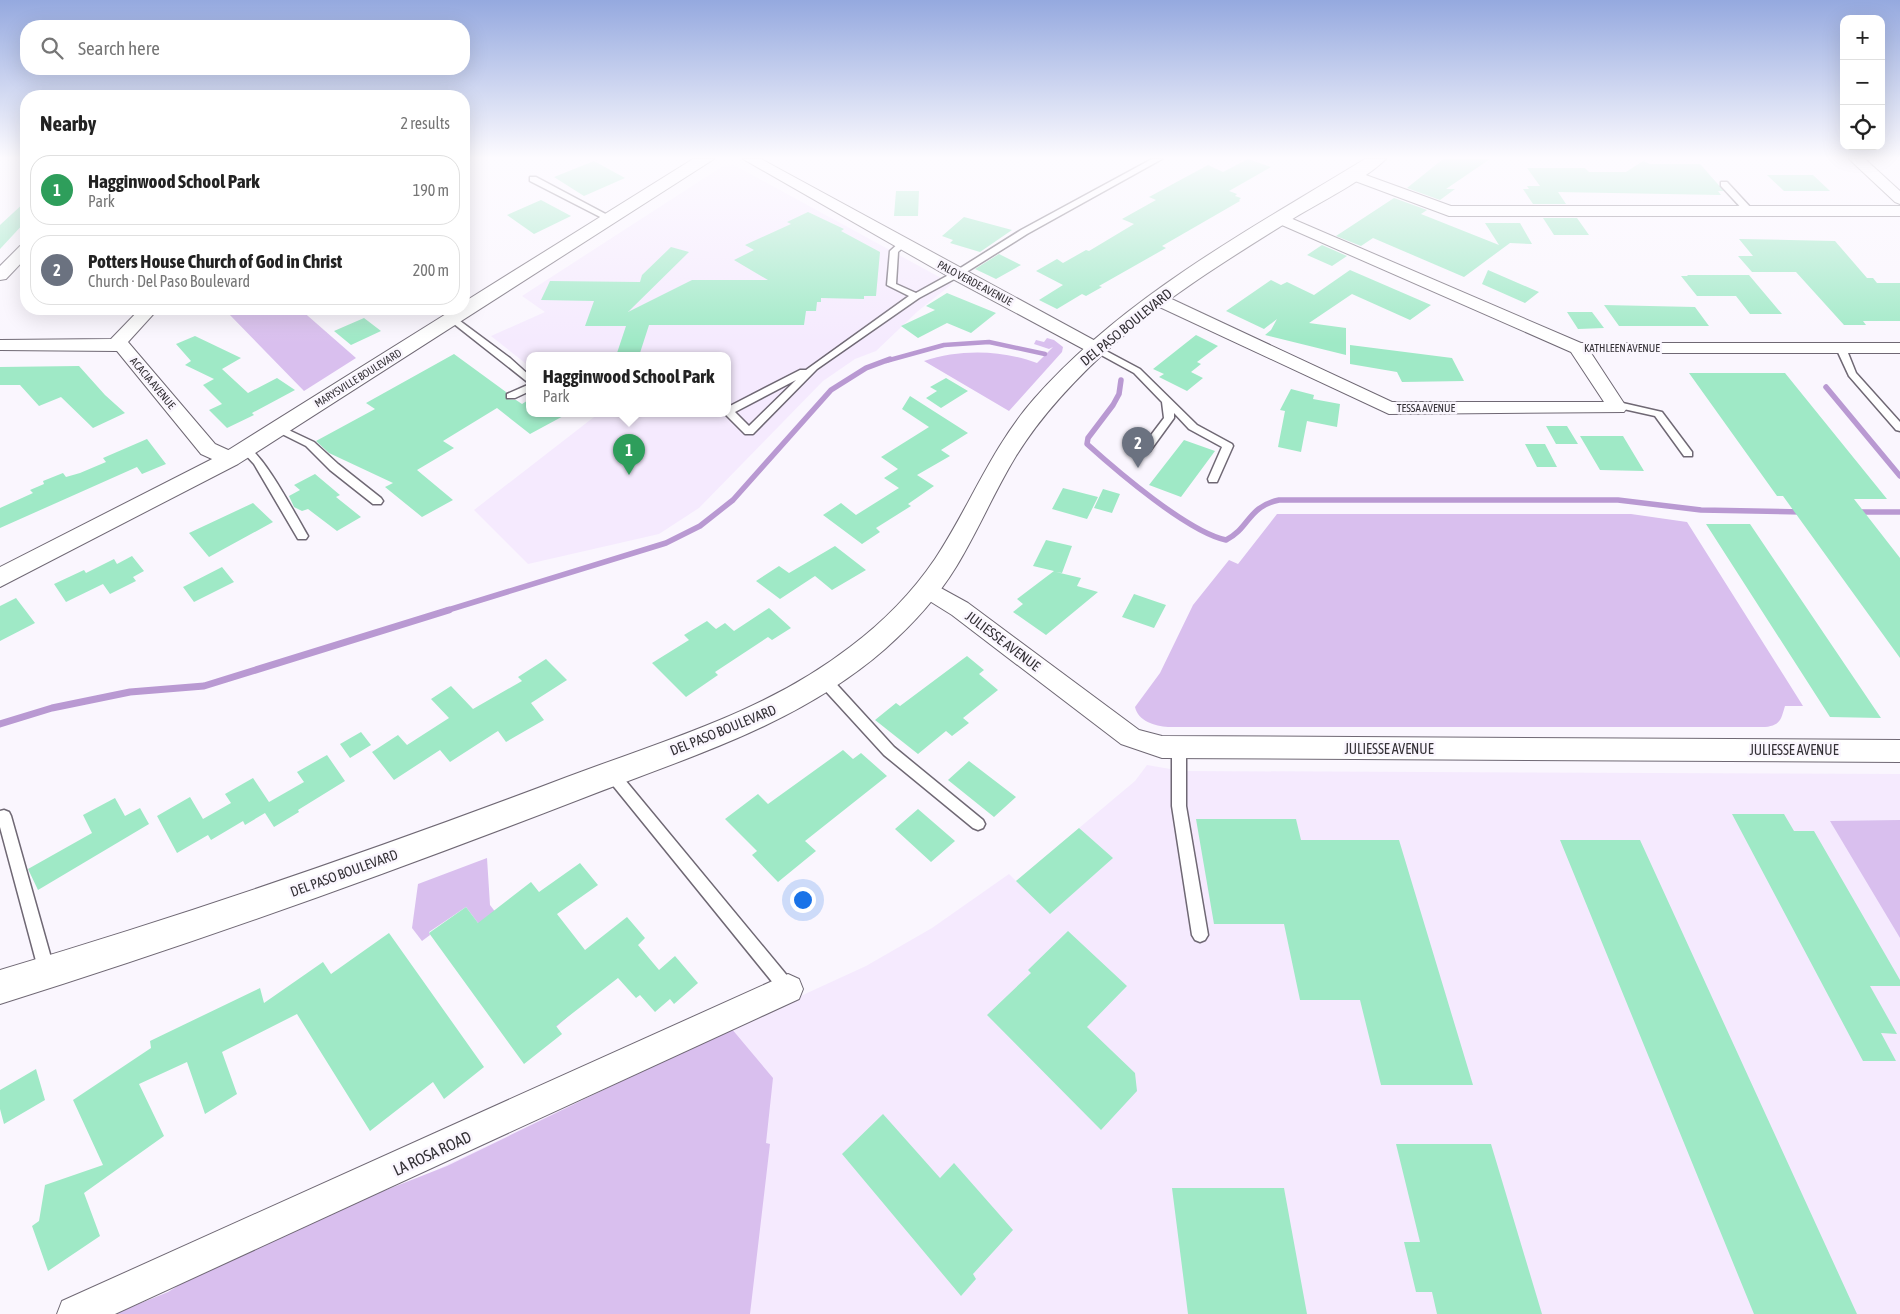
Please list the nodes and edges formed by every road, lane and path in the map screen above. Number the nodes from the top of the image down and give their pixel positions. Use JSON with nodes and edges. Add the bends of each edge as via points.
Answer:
{"nodes":[{"id":1,"x":609,"y":220,"type":"edge"},
{"id":2,"x":860,"y":220,"type":"edge"},
{"id":3,"x":1045,"y":220,"type":"edge"},
{"id":4,"x":1279,"y":220,"type":"edge"},
{"id":5,"x":1284,"y":220,"type":"edge"},
{"id":6,"x":903,"y":244,"type":"junction"},
{"id":7,"x":20,"y":256,"type":"edge"},
{"id":8,"x":958,"y":274,"type":"junction"},
{"id":9,"x":0,"y":275,"type":"edge"},
{"id":10,"x":916,"y":296,"type":"junction"},
{"id":11,"x":1157,"y":299,"type":"junction"},
{"id":12,"x":470,"y":307,"type":"edge"},
{"id":13,"x":143,"y":315,"type":"edge"},
{"id":14,"x":457,"y":315,"type":"edge"},
{"id":15,"x":452,"y":318,"type":"junction"},
{"id":16,"x":116,"y":344,"type":"junction"},
{"id":17,"x":0,"y":345,"type":"edge"},
{"id":18,"x":1095,"y":348,"type":"junction"},
{"id":19,"x":1578,"y":348,"type":"junction"},
{"id":20,"x":1841,"y":348,"type":"junction"},
{"id":21,"x":1900,"y":348,"type":"edge"},
{"id":22,"x":814,"y":367,"type":"junction"},
{"id":23,"x":526,"y":377,"type":"edge"},
{"id":24,"x":526,"y":389,"type":"edge"},
{"id":25,"x":510,"y":396,"type":"dead end"},
{"id":26,"x":1167,"y":402,"type":"junction"},
{"id":27,"x":1614,"y":404,"type":"junction"},
{"id":28,"x":731,"y":409,"type":"edge"},
{"id":29,"x":731,"y":414,"type":"edge"},
{"id":30,"x":278,"y":428,"type":"junction"},
{"id":31,"x":1900,"y":428,"type":"edge"},
{"id":32,"x":1146,"y":449,"type":"dead end"},
{"id":33,"x":238,"y":454,"type":"junction"},
{"id":34,"x":1688,"y":454,"type":"dead end"},
{"id":35,"x":1213,"y":479,"type":"dead end"},
{"id":36,"x":377,"y":501,"type":"dead end"},
{"id":37,"x":302,"y":536,"type":"dead end"},
{"id":38,"x":0,"y":578,"type":"edge"},
{"id":39,"x":928,"y":589,"type":"junction"},
{"id":40,"x":825,"y":681,"type":"junction"},
{"id":41,"x":1179,"y":748,"type":"junction"},
{"id":42,"x":1900,"y":751,"type":"edge"},
{"id":43,"x":611,"y":773,"type":"junction"},
{"id":44,"x":4,"y":816,"type":"dead end"},
{"id":45,"x":978,"y":824,"type":"dead end"},
{"id":46,"x":1200,"y":935,"type":"dead end"},
{"id":47,"x":47,"y":972,"type":"junction"},
{"id":48,"x":0,"y":987,"type":"edge"},
{"id":49,"x":788,"y":989,"type":"joint"},
{"id":50,"x":75,"y":1314,"type":"edge"}],
"edges":[{"from":1,"to":12,"type":"main road","name":"MARYSVILLE BOULEVARD"},
{"from":2,"to":6,"type":"street","name":"PALO VERDE AVENUE"},
{"from":3,"to":8,"type":"lane"},
{"from":4,"to":11,"type":"main road","name":"DEL PASO BOULEVARD"},
{"from":5,"to":19,"type":"street","name":"KATHLEEN AVENUE"},
{"from":6,"to":8,"type":"street","name":"PALO VERDE AVENUE"},
{"from":6,"to":10,"type":"lane","via":[[894,251],[891,286]]},
{"from":7,"to":9,"type":"street"},
{"from":8,"to":10,"type":"lane"},
{"from":8,"to":18,"type":"street","name":"PALO VERDE AVENUE"},
{"from":10,"to":22,"type":"lane"},
{"from":11,"to":18,"type":"main road","name":"DEL PASO BOULEVARD"},
{"from":11,"to":27,"type":"street","name":"TESSA AVENUE","via":[[1389,408],[1617,408]]},
{"from":13,"to":16,"type":"street"},
{"from":14,"to":15,"type":"main road","name":"MARYSVILLE BOULEVARD"},
{"from":15,"to":23,"type":"lane"},
{"from":15,"to":30,"type":"main road","name":"MARYSVILLE BOULEVARD"},
{"from":16,"to":17,"type":"street"},
{"from":16,"to":33,"type":"street","name":"ACACIA AVENUE","via":[[123,347],[208,449]]},
{"from":18,"to":26,"type":"lane","via":[[1137,371]]},
{"from":18,"to":39,"type":"main road","name":"DEL PASO BOULEVARD","via":[[1043,403],[1015,441],[985,488],[954,551]]},
{"from":19,"to":20,"type":"street","name":"KATHLEEN AVENUE"},
{"from":19,"to":27,"type":"street"},
{"from":20,"to":21,"type":"street","name":"KATHLEEN AVENUE"},
{"from":20,"to":31,"type":"lane","via":[[1852,374]]},
{"from":22,"to":28,"type":"lane"},
{"from":22,"to":29,"type":"lane","via":[[749,432]]},
{"from":24,"to":25,"type":"lane"},
{"from":26,"to":32,"type":"lane","via":[[1169,418]]},
{"from":26,"to":35,"type":"lane","via":[[1193,427],[1228,446]]},
{"from":27,"to":34,"type":"lane","via":[[1658,414]]},
{"from":30,"to":33,"type":"main road","name":"MARYSVILLE BOULEVARD"},
{"from":30,"to":36,"type":"lane","via":[[310,444]]},
{"from":33,"to":37,"type":"lane","via":[[258,462]]},
{"from":33,"to":38,"type":"main road","name":"MARYSVILLE BOULEVARD"},
{"from":39,"to":40,"type":"main road","name":"DEL PASO BOULEVARD","via":[[874,643]]},
{"from":39,"to":41,"type":"street","name":"JULIESSE AVENUE","via":[[960,609],[1130,736],[1144,743]]},
{"from":40,"to":43,"type":"main road","name":"DEL PASO BOULEVARD","via":[[746,724]]},
{"from":40,"to":45,"type":"lane","via":[[890,751]]},
{"from":41,"to":42,"type":"street","name":"JULIESSE AVENUE"},
{"from":41,"to":46,"type":"lane","via":[[1179,806]]},
{"from":43,"to":47,"type":"main road","name":"DEL PASO BOULEVARD","via":[[239,910]]},
{"from":43,"to":49,"type":"lane"},
{"from":44,"to":47,"type":"lane"},
{"from":47,"to":48,"type":"main road","name":"DEL PASO BOULEVARD"},
{"from":49,"to":50,"type":"street","name":"LA ROSA ROAD"}]}
